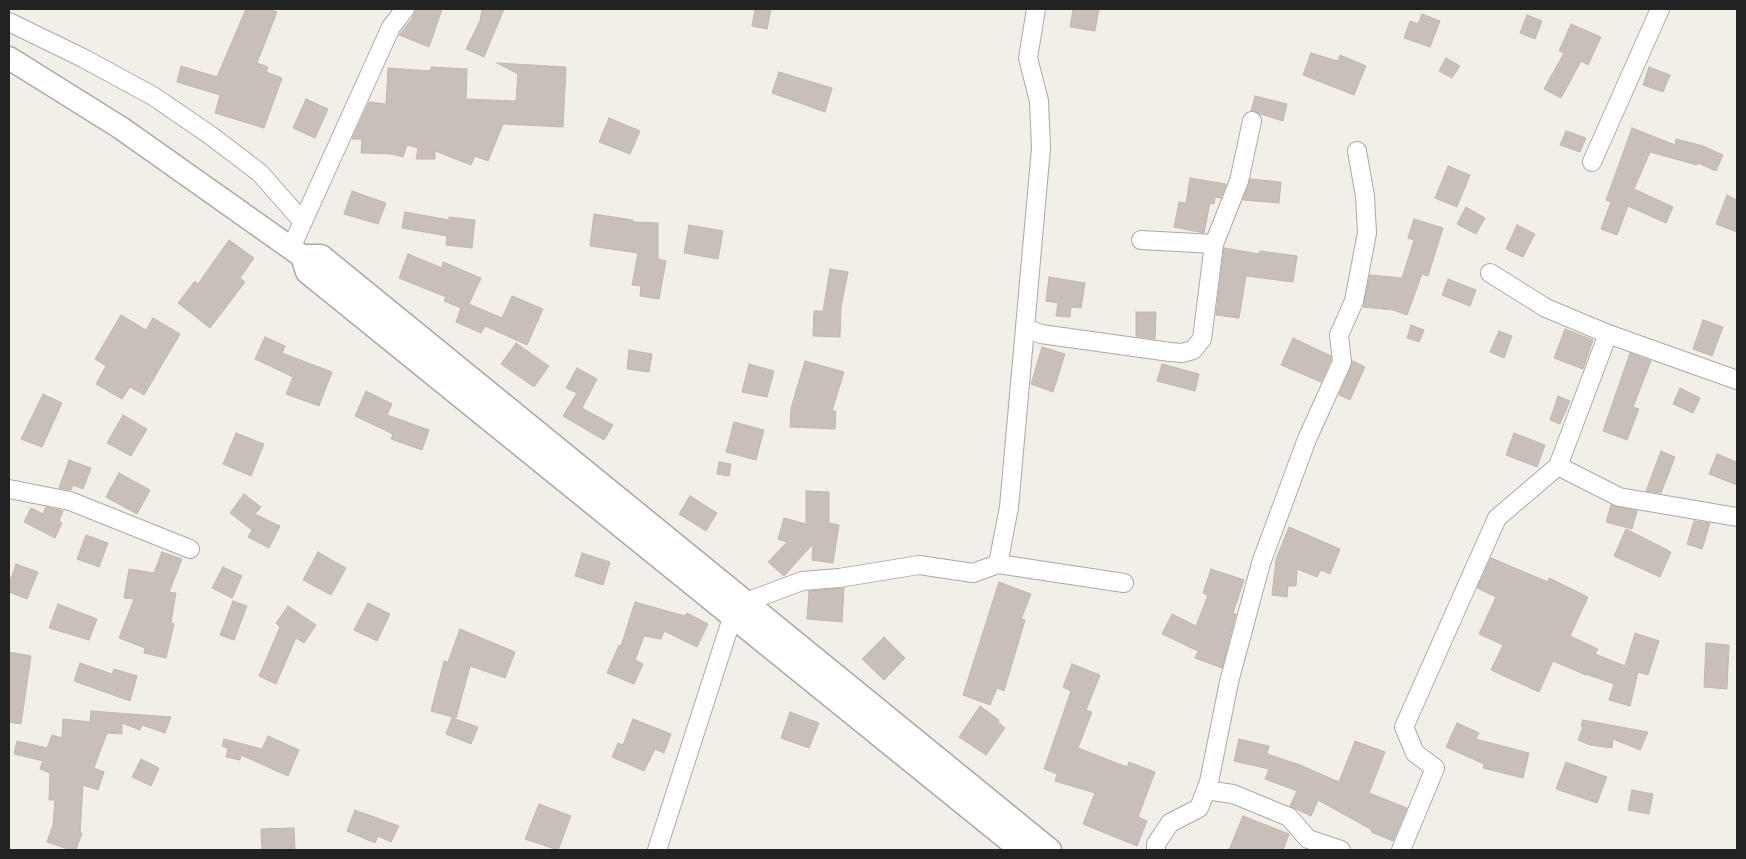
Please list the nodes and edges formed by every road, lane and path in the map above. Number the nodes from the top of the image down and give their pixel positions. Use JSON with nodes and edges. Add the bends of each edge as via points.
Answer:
{"nodes":[{"id":1,"x":405,"y":9,"type":"edge"},
{"id":2,"x":1036,"y":9,"type":"edge"},
{"id":3,"x":1660,"y":9,"type":"edge"},
{"id":4,"x":9,"y":22,"type":"edge"},
{"id":5,"x":9,"y":58,"type":"edge"},
{"id":6,"x":1252,"y":121,"type":"dead end"},
{"id":7,"x":1356,"y":151,"type":"dead end"},
{"id":8,"x":1592,"y":162,"type":"dead end"},
{"id":9,"x":303,"y":222,"type":"junction"},
{"id":10,"x":1141,"y":240,"type":"dead end"},
{"id":11,"x":1214,"y":244,"type":"junction"},
{"id":12,"x":296,"y":252,"type":"junction"},
{"id":13,"x":1490,"y":274,"type":"dead end"},
{"id":14,"x":1024,"y":328,"type":"junction"},
{"id":15,"x":1608,"y":334,"type":"junction"},
{"id":16,"x":1737,"y":380,"type":"edge"},
{"id":17,"x":1558,"y":466,"type":"junction"},
{"id":18,"x":9,"y":489,"type":"edge"},
{"id":19,"x":1737,"y":517,"type":"edge"},
{"id":20,"x":190,"y":549,"type":"dead end"},
{"id":21,"x":998,"y":564,"type":"junction"},
{"id":22,"x":1124,"y":583,"type":"dead end"},
{"id":23,"x":739,"y":609,"type":"junction"},
{"id":24,"x":1206,"y":790,"type":"junction"},
{"id":25,"x":657,"y":850,"type":"edge"},
{"id":26,"x":1021,"y":850,"type":"edge"},
{"id":27,"x":1050,"y":850,"type":"edge"},
{"id":28,"x":1156,"y":850,"type":"edge"},
{"id":29,"x":1341,"y":850,"type":"edge"},
{"id":30,"x":1401,"y":850,"type":"edge"}],
"edges":[{"from":1,"to":9,"type":"street","via":[[391,27]]},
{"from":2,"to":14,"type":"street","via":[[1028,58],[1039,100],[1041,148]]},
{"from":3,"to":8,"type":"street"},
{"from":4,"to":9,"type":"street","via":[[153,96],[260,173]]},
{"from":5,"to":12,"type":"street","via":[[120,128]]},
{"from":6,"to":11,"type":"street","via":[[1239,181]]},
{"from":7,"to":24,"type":"street","via":[[1367,233],[1354,301],[1339,335],[1342,362],[1307,439],[1261,563]]},
{"from":9,"to":12,"type":"street"},
{"from":10,"to":11,"type":"street"},
{"from":11,"to":14,"type":"street","via":[[1202,340],[1193,350],[1170,352],[1040,334]]},
{"from":12,"to":23,"type":"street","via":[[321,256]]},
{"from":13,"to":15,"type":"street","via":[[1546,308]]},
{"from":14,"to":21,"type":"street","via":[[1009,507]]},
{"from":15,"to":16,"type":"street"},
{"from":15,"to":17,"type":"street"},
{"from":17,"to":19,"type":"street","via":[[1619,497]]},
{"from":17,"to":30,"type":"street","via":[[1497,518],[1404,727],[1415,753],[1435,768]]},
{"from":18,"to":20,"type":"street","via":[[70,501]]},
{"from":21,"to":22,"type":"street"},
{"from":21,"to":23,"type":"street","via":[[973,573],[919,565],[802,581]]},
{"from":23,"to":25,"type":"street"},
{"from":23,"to":26,"type":"street"},
{"from":23,"to":27,"type":"street"},
{"from":24,"to":28,"type":"street","via":[[1199,808],[1170,823],[1156,844]]},
{"from":24,"to":29,"type":"street","via":[[1233,794],[1289,817],[1308,839]]}]}
